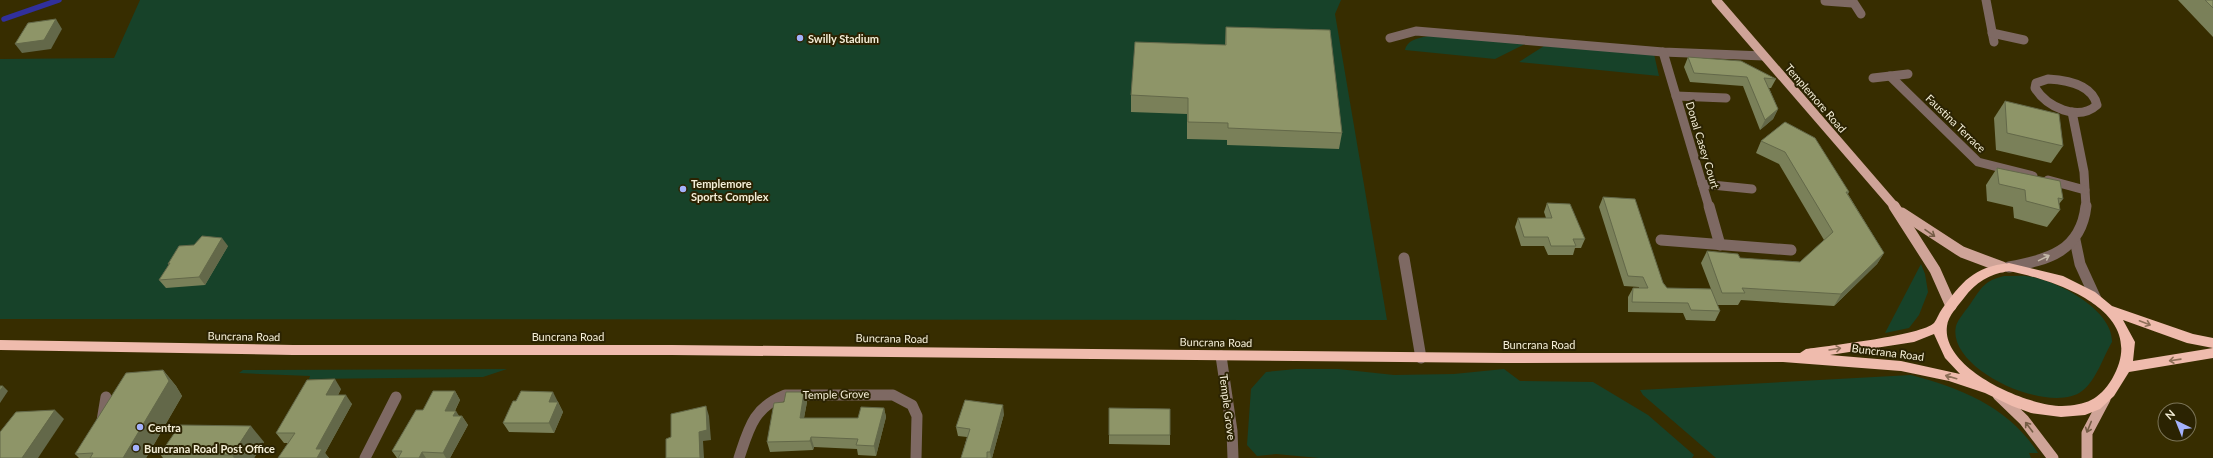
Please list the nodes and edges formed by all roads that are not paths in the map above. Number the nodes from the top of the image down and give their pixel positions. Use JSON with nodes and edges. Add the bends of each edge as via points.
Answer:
{"nodes":[{"id":1,"x":1716,"y":0,"type":"edge"},
{"id":2,"x":1986,"y":0,"type":"edge"},
{"id":3,"x":1825,"y":2,"type":"dead end"},
{"id":4,"x":1852,"y":2,"type":"edge"},
{"id":5,"x":1860,"y":14,"type":"dead end"},
{"id":6,"x":1992,"y":33,"type":"junction"},
{"id":7,"x":1390,"y":38,"type":"dead end"},
{"id":8,"x":2024,"y":40,"type":"dead end"},
{"id":9,"x":1994,"y":42,"type":"dead end"},
{"id":10,"x":1663,"y":52,"type":"junction"},
{"id":11,"x":1764,"y":56,"type":"junction"},
{"id":12,"x":1908,"y":74,"type":"dead end"},
{"id":13,"x":1890,"y":76,"type":"junction"},
{"id":14,"x":1873,"y":78,"type":"dead end"},
{"id":15,"x":1676,"y":96,"type":"junction"},
{"id":16,"x":1726,"y":98,"type":"dead end"},
{"id":17,"x":2072,"y":112,"type":"junction"},
{"id":18,"x":1702,"y":184,"type":"junction"},
{"id":19,"x":1752,"y":189,"type":"dead end"},
{"id":20,"x":2085,"y":190,"type":"junction"},
{"id":21,"x":1898,"y":211,"type":"junction"},
{"id":22,"x":1661,"y":240,"type":"dead end"},
{"id":23,"x":2075,"y":240,"type":"junction"},
{"id":24,"x":1720,"y":245,"type":"junction"},
{"id":25,"x":1791,"y":250,"type":"dead end"},
{"id":26,"x":1404,"y":258,"type":"dead end"},
{"id":27,"x":2006,"y":267,"type":"junction"},
{"id":28,"x":2096,"y":299,"type":"junction"},
{"id":29,"x":1951,"y":306,"type":"junction"},
{"id":30,"x":2108,"y":309,"type":"junction"},
{"id":31,"x":1939,"y":326,"type":"junction"},
{"id":32,"x":2213,"y":343,"type":"edge"},
{"id":33,"x":0,"y":345,"type":"edge"},
{"id":34,"x":2213,"y":353,"type":"edge"},
{"id":35,"x":1221,"y":356,"type":"junction"},
{"id":36,"x":1783,"y":357,"type":"junction"},
{"id":37,"x":1421,"y":358,"type":"junction"},
{"id":38,"x":2125,"y":367,"type":"junction"},
{"id":39,"x":1992,"y":391,"type":"junction"},
{"id":40,"x":106,"y":397,"type":"dead end"},
{"id":41,"x":396,"y":397,"type":"dead end"},
{"id":42,"x":2105,"y":399,"type":"junction"},
{"id":43,"x":96,"y":434,"type":"edge"},
{"id":44,"x":365,"y":458,"type":"edge"},
{"id":45,"x":739,"y":458,"type":"edge"},
{"id":46,"x":916,"y":458,"type":"edge"},
{"id":47,"x":1233,"y":458,"type":"edge"},
{"id":48,"x":2053,"y":458,"type":"edge"},
{"id":49,"x":2087,"y":458,"type":"edge"}],
"edges":[{"from":1,"to":11,"type":"main road","name":"Templemore Road"},
{"from":2,"to":6,"type":"street"},
{"from":3,"to":4,"type":"street"},
{"from":4,"to":5,"type":"street"},
{"from":6,"to":8,"type":"street"},
{"from":6,"to":9,"type":"street"},
{"from":7,"to":10,"type":"street","via":[[1416,32]]},
{"from":10,"to":11,"type":"street"},
{"from":10,"to":15,"type":"street","name":"Donal Casey Court"},
{"from":11,"to":21,"type":"main road","name":"Templemore Road"},
{"from":12,"to":13,"type":"street"},
{"from":13,"to":14,"type":"street"},
{"from":13,"to":20,"type":"street","name":"Faustina Terrace","via":[[1978,162]]},
{"from":15,"to":16,"type":"street"},
{"from":15,"to":18,"type":"street","name":"Donal Casey Court"},
{"from":17,"to":17,"type":"street","via":[[2051,105],[2043,99],[2035,88],[2036,83],[2048,79],[2068,81],[2088,90],[2097,101],[2095,109],[2090,112]]},
{"from":17,"to":20,"type":"street","via":[[2079,140]]},
{"from":18,"to":19,"type":"street"},
{"from":18,"to":24,"type":"street","name":"Donal Casey Court"},
{"from":20,"to":23,"type":"street","via":[[2085,219]]},
{"from":21,"to":27,"type":"main road","name":"Templemore Road","one_way":true,"via":[[1954,249],[1981,262]]},
{"from":21,"to":29,"type":"main road","name":"Templemore Road","via":[[1935,270]]},
{"from":22,"to":24,"type":"street"},
{"from":27,"to":23,"type":"street","one_way":true,"via":[[2038,261]]},
{"from":23,"to":28,"type":"street","via":[[2080,264]]},
{"from":24,"to":25,"type":"street"},
{"from":26,"to":37,"type":"street"},
{"from":27,"to":28,"type":"highway","via":[[2028,270],[2062,281]]},
{"from":27,"to":29,"type":"highway","via":[[1989,269],[1970,280]]},
{"from":28,"to":30,"type":"highway"},
{"from":29,"to":31,"type":"highway"},
{"from":30,"to":32,"type":"highway","one_way":true,"via":[[2192,339]]},
{"from":30,"to":38,"type":"highway","via":[[2120,323],[2129,342]]},
{"from":36,"to":31,"type":"highway","name":"Buncrana Road","one_way":true,"via":[[1899,340],[1914,337]]},
{"from":31,"to":39,"type":"highway","via":[[1948,351],[1958,365]]},
{"from":33,"to":35,"type":"highway","name":"Buncrana Road","via":[[293,350],[666,350]]},
{"from":34,"to":38,"type":"highway","one_way":true},
{"from":35,"to":37,"type":"highway","name":"Buncrana Road"},
{"from":35,"to":47,"type":"street","name":"Temple Grove","via":[[1232,431]]},
{"from":36,"to":37,"type":"highway","name":"Buncrana Road"},
{"from":39,"to":36,"type":"highway","name":"Buncrana Road","one_way":true,"via":[[1949,376],[1901,366]]},
{"from":38,"to":42,"type":"highway"},
{"from":39,"to":42,"type":"highway","name":"Buncrana Road","via":[[2043,410],[2067,412],[2089,409]]},
{"from":48,"to":39,"type":"main road","one_way":true,"via":[[2024,420]]},
{"from":40,"to":43,"type":"street","via":[[101,428]]},
{"from":41,"to":44,"type":"street"},
{"from":42,"to":49,"type":"main road","one_way":true,"via":[[2087,433]]},
{"from":45,"to":46,"type":"street","name":"Temple Grove","via":[[753,418],[775,398],[785,395],[884,394],[902,398],[916,410]]}]}
